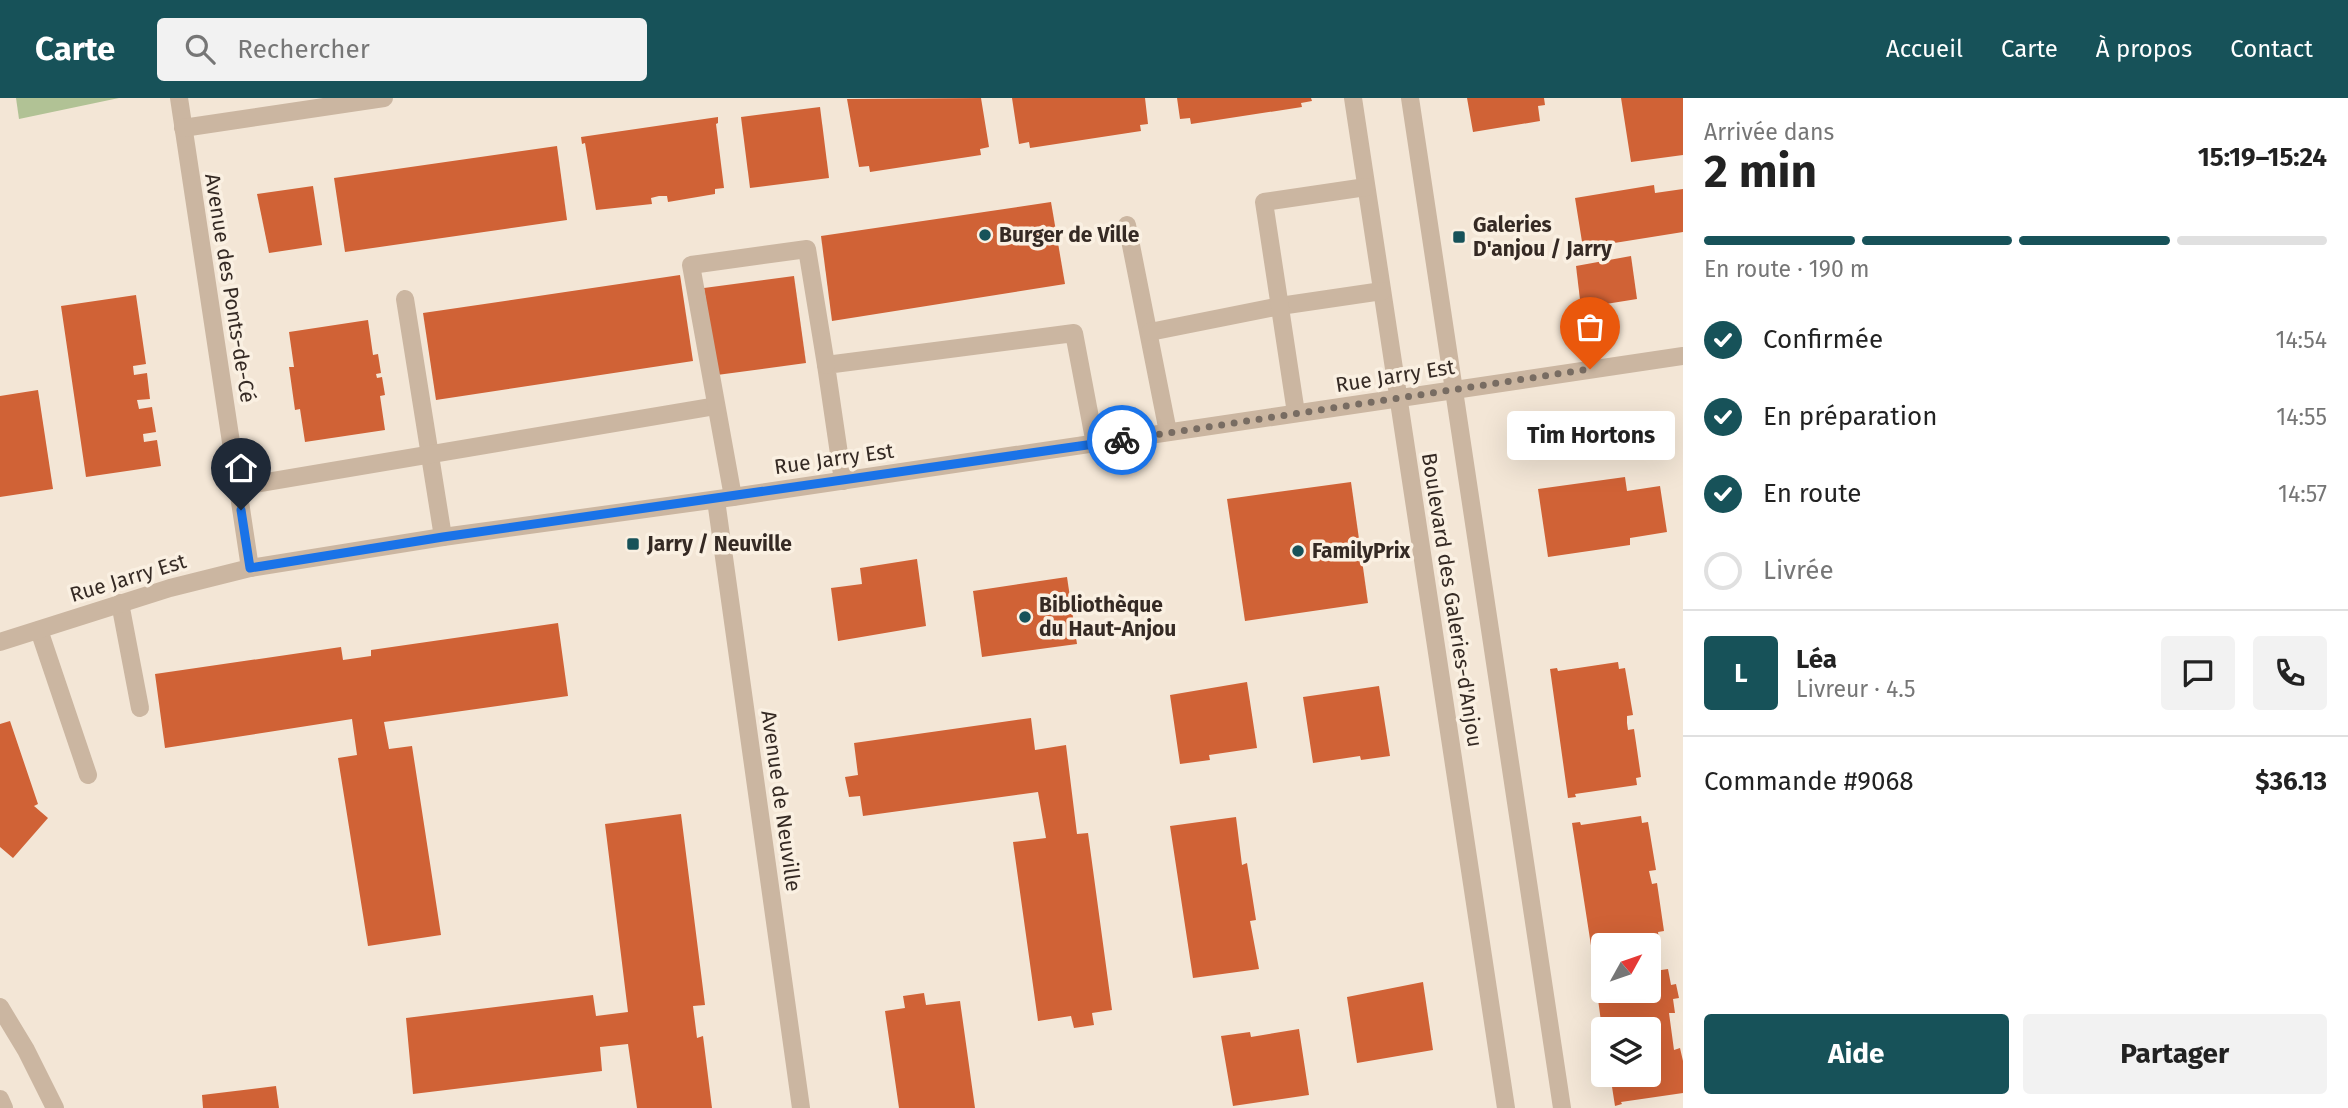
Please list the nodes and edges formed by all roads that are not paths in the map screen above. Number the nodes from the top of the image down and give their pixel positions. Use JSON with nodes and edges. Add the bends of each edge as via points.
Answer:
{"nodes":[{"id":1,"x":179,"y":98,"type":"edge"},
{"id":2,"x":384,"y":98,"type":"edge"},
{"id":3,"x":1353,"y":98,"type":"edge"},
{"id":4,"x":1410,"y":98,"type":"edge"},
{"id":5,"x":183,"y":128,"type":"junction"},
{"id":6,"x":1366,"y":187,"type":"junction"},
{"id":7,"x":1127,"y":225,"type":"dead end"},
{"id":8,"x":1382,"y":291,"type":"junction"},
{"id":9,"x":405,"y":299,"type":"dead end"},
{"id":10,"x":1280,"y":306,"type":"junction"},
{"id":11,"x":1150,"y":332,"type":"junction"},
{"id":12,"x":1683,"y":356,"type":"edge"},
{"id":13,"x":826,"y":365,"type":"junction"},
{"id":14,"x":1454,"y":390,"type":"junction"},
{"id":15,"x":1399,"y":398,"type":"junction"},
{"id":16,"x":716,"y":406,"type":"junction"},
{"id":17,"x":1296,"y":413,"type":"junction"},
{"id":18,"x":1168,"y":432,"type":"junction"},
{"id":19,"x":1096,"y":444,"type":"junction"},
{"id":20,"x":432,"y":454,"type":"junction"},
{"id":21,"x":843,"y":481,"type":"junction"},
{"id":22,"x":237,"y":487,"type":"junction"},
{"id":23,"x":724,"y":499,"type":"junction"},
{"id":24,"x":443,"y":537,"type":"junction"},
{"id":25,"x":250,"y":568,"type":"junction"},
{"id":26,"x":120,"y":603,"type":"junction"},
{"id":27,"x":39,"y":630,"type":"junction"},
{"id":28,"x":0,"y":642,"type":"edge"},
{"id":29,"x":140,"y":708,"type":"dead end"},
{"id":30,"x":88,"y":775,"type":"dead end"},
{"id":31,"x":0,"y":1007,"type":"edge"},
{"id":32,"x":0,"y":1099,"type":"edge"},
{"id":33,"x":5,"y":1108,"type":"edge"},
{"id":34,"x":55,"y":1108,"type":"edge"},
{"id":35,"x":801,"y":1108,"type":"edge"},
{"id":36,"x":1506,"y":1108,"type":"edge"},
{"id":37,"x":1562,"y":1108,"type":"edge"}],
"edges":[{"from":1,"to":5,"type":"street","name":"Avenue des Ponts-de-Cé"},
{"from":2,"to":5,"type":"street"},
{"from":3,"to":6,"type":"street","name":"Boulevard des Galeries-d'Anjou"},
{"from":4,"to":14,"type":"street","name":"Boulevard des Galeries-d'Anjou"},
{"from":5,"to":22,"type":"street","name":"Avenue des Ponts-de-Cé"},
{"from":6,"to":8,"type":"street","name":"Boulevard des Galeries-d'Anjou"},
{"from":6,"to":10,"type":"street","via":[[1264,202]]},
{"from":7,"to":11,"type":"street"},
{"from":8,"to":10,"type":"street"},
{"from":8,"to":15,"type":"street","name":"Boulevard des Galeries-d'Anjou"},
{"from":9,"to":20,"type":"street"},
{"from":10,"to":11,"type":"street"},
{"from":10,"to":17,"type":"street"},
{"from":11,"to":18,"type":"street"},
{"from":12,"to":14,"type":"street","name":"Rue Jarry Est"},
{"from":13,"to":16,"type":"street","name":"Avenue de Neuville","via":[[807,249],[691,265]]},
{"from":13,"to":19,"type":"street","via":[[1074,333]]},
{"from":13,"to":21,"type":"street"},
{"from":14,"to":15,"type":"street","name":"Rue Jarry Est"},
{"from":14,"to":37,"type":"street","name":"Boulevard des Galeries-d'Anjou"},
{"from":15,"to":17,"type":"street","name":"Rue Jarry Est"},
{"from":15,"to":36,"type":"street","name":"Boulevard des Galeries-d'Anjou"},
{"from":16,"to":20,"type":"street"},
{"from":16,"to":23,"type":"street","name":"Avenue de Neuville"},
{"from":17,"to":18,"type":"street","name":"Rue Jarry Est"},
{"from":18,"to":19,"type":"street","name":"Rue Jarry Est"},
{"from":19,"to":21,"type":"street","name":"Rue Jarry Est"},
{"from":20,"to":22,"type":"street"},
{"from":20,"to":24,"type":"street"},
{"from":21,"to":23,"type":"street","name":"Rue Jarry Est"},
{"from":22,"to":25,"type":"street","name":"Avenue des Ponts-de-Cé"},
{"from":23,"to":24,"type":"street","name":"Rue Jarry Est"},
{"from":23,"to":35,"type":"street","name":"Avenue de Neuville"},
{"from":24,"to":25,"type":"street","name":"Rue Jarry Est"},
{"from":25,"to":26,"type":"street","name":"Rue Jarry Est"},
{"from":26,"to":27,"type":"street","name":"Rue Jarry Est"},
{"from":26,"to":29,"type":"street"},
{"from":27,"to":28,"type":"street","name":"Rue Jarry Est"},
{"from":27,"to":30,"type":"street"},
{"from":31,"to":34,"type":"street"},
{"from":32,"to":33,"type":"street"}]}
